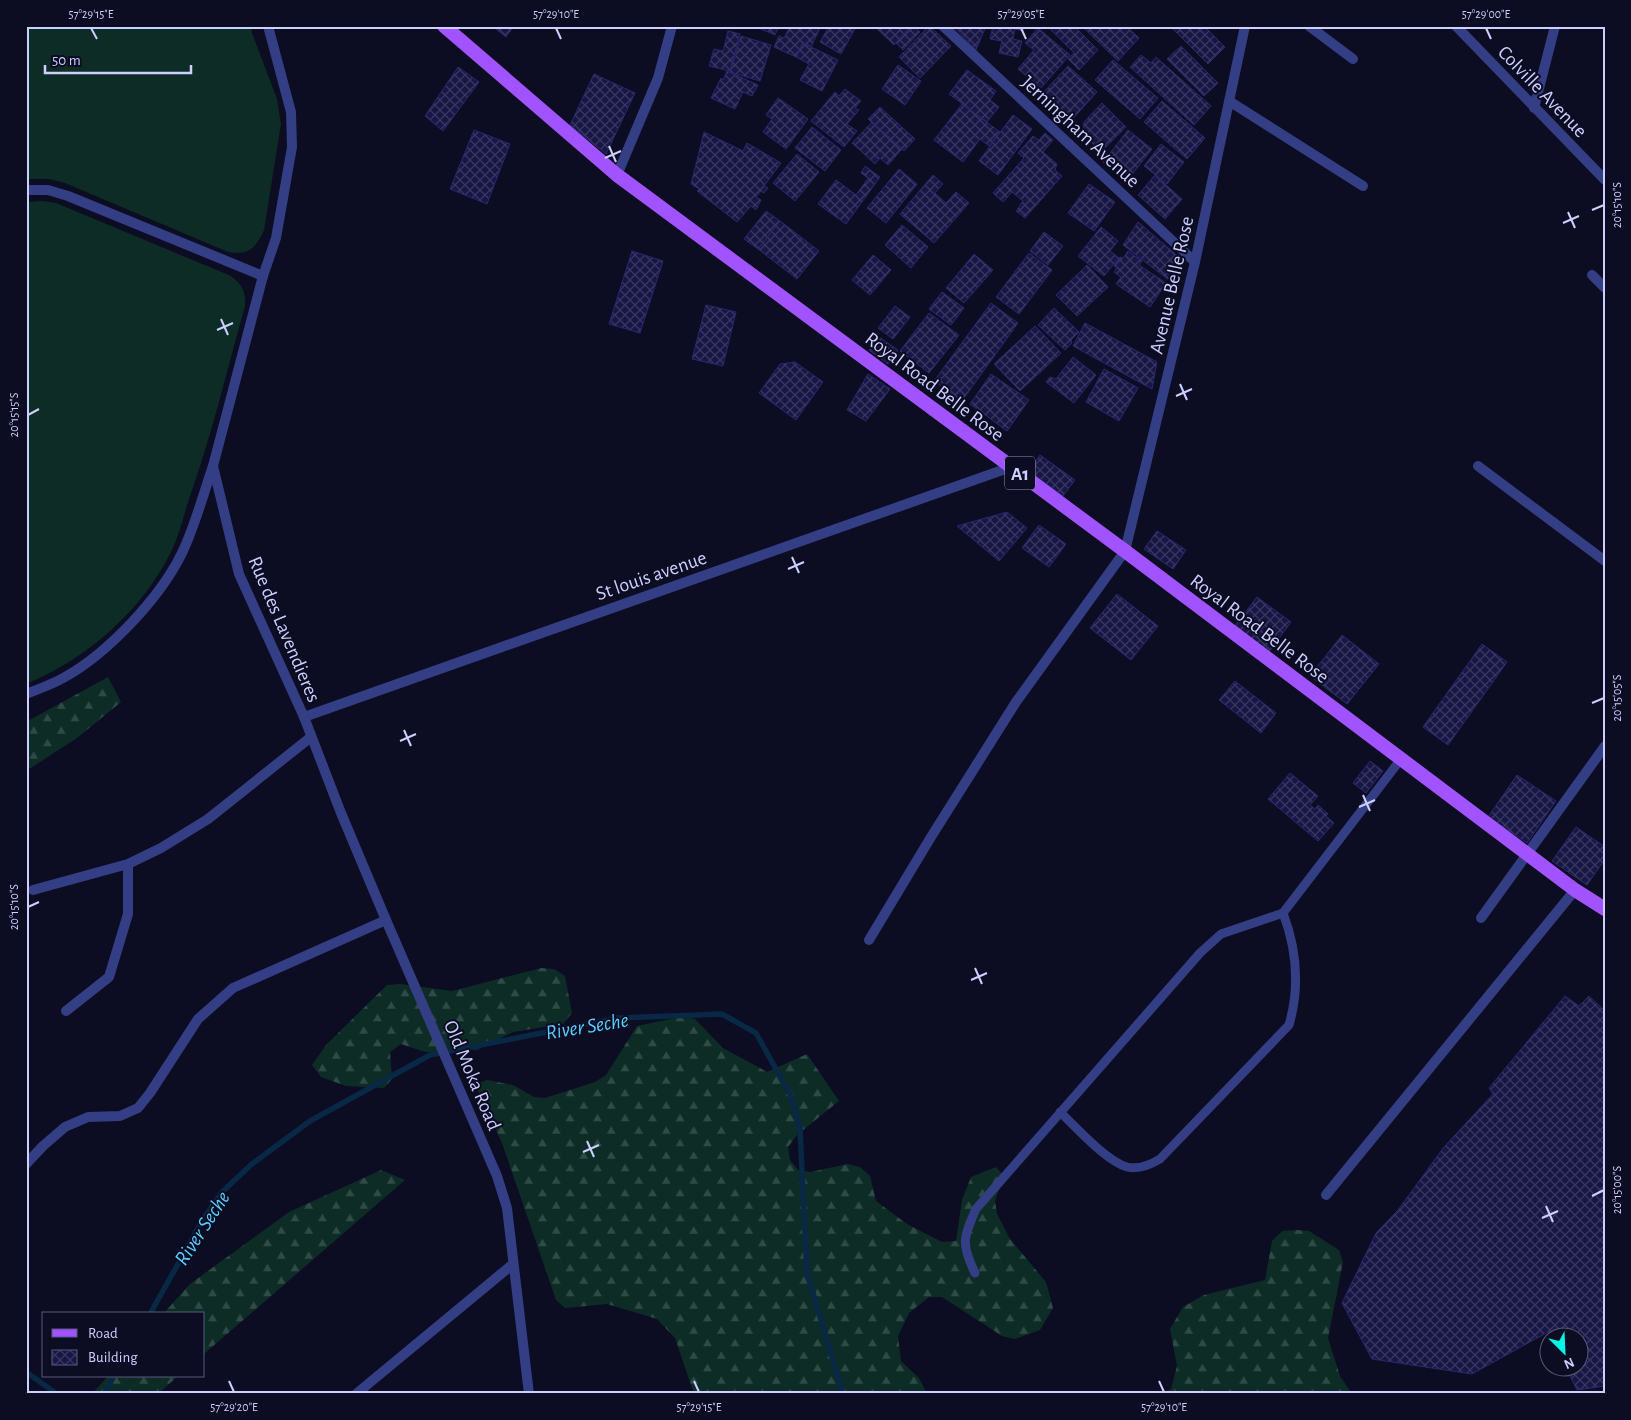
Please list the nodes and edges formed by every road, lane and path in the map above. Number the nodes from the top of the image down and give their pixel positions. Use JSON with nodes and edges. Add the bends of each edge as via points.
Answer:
{"nodes":[{"id":1,"x":268,"y":26,"type":"edge"},
{"id":2,"x":444,"y":26,"type":"edge"},
{"id":3,"x":672,"y":26,"type":"edge"},
{"id":4,"x":943,"y":26,"type":"edge"},
{"id":5,"x":1246,"y":26,"type":"edge"},
{"id":6,"x":1309,"y":26,"type":"edge"},
{"id":7,"x":1456,"y":26,"type":"edge"},
{"id":8,"x":1555,"y":26,"type":"edge"},
{"id":9,"x":1353,"y":59,"type":"dead end"},
{"id":10,"x":1229,"y":101,"type":"junction"},
{"id":11,"x":1534,"y":108,"type":"junction"},
{"id":12,"x":617,"y":175,"type":"junction"},
{"id":13,"x":1605,"y":180,"type":"edge"},
{"id":14,"x":1363,"y":186,"type":"dead end"},
{"id":15,"x":26,"y":190,"type":"edge"},
{"id":16,"x":1195,"y":262,"type":"junction"},
{"id":17,"x":1592,"y":275,"type":"dead end"},
{"id":18,"x":263,"y":276,"type":"junction"},
{"id":19,"x":1605,"y":288,"type":"edge"},
{"id":20,"x":213,"y":466,"type":"junction"},
{"id":21,"x":1478,"y":466,"type":"dead end"},
{"id":22,"x":1011,"y":467,"type":"junction"},
{"id":23,"x":1126,"y":551,"type":"junction"},
{"id":24,"x":1605,"y":560,"type":"edge"},
{"id":25,"x":26,"y":694,"type":"edge"},
{"id":26,"x":304,"y":717,"type":"junction"},
{"id":27,"x":311,"y":737,"type":"junction"},
{"id":28,"x":1605,"y":746,"type":"edge"},
{"id":29,"x":1401,"y":759,"type":"junction"},
{"id":30,"x":1528,"y":854,"type":"junction"},
{"id":31,"x":128,"y":864,"type":"junction"},
{"id":32,"x":33,"y":890,"type":"dead end"},
{"id":33,"x":1575,"y":890,"type":"junction"},
{"id":34,"x":1605,"y":909,"type":"edge"},
{"id":35,"x":1283,"y":914,"type":"junction"},
{"id":36,"x":1481,"y":918,"type":"dead end"},
{"id":37,"x":386,"y":920,"type":"junction"},
{"id":38,"x":869,"y":940,"type":"dead end"},
{"id":39,"x":66,"y":1011,"type":"dead end"},
{"id":40,"x":1060,"y":1112,"type":"junction"},
{"id":41,"x":26,"y":1164,"type":"edge"},
{"id":42,"x":1326,"y":1195,"type":"dead end"},
{"id":43,"x":514,"y":1264,"type":"junction"},
{"id":44,"x":975,"y":1273,"type":"dead end"},
{"id":45,"x":356,"y":1394,"type":"edge"},
{"id":46,"x":529,"y":1394,"type":"edge"}],
"edges":[{"from":1,"to":18,"type":"street","via":[[291,112],[292,147],[276,238]]},
{"from":2,"to":12,"type":"main road","name":"Royal Road Belle Rose","number":"A1"},
{"from":3,"to":12,"type":"street","via":[[658,78]]},
{"from":4,"to":16,"type":"street","name":"Jerningham Avenue"},
{"from":5,"to":10,"type":"street","name":"Avenue Belle Rose"},
{"from":6,"to":9,"type":"street"},
{"from":7,"to":11,"type":"street","name":"Colville Avenue"},
{"from":8,"to":11,"type":"street"},
{"from":10,"to":14,"type":"street"},
{"from":10,"to":16,"type":"street","name":"Avenue Belle Rose"},
{"from":11,"to":13,"type":"street","name":"Colville Avenue"},
{"from":12,"to":22,"type":"main road","name":"Royal Road Belle Rose","number":"A1"},
{"from":15,"to":18,"type":"street","via":[[48,190],[68,196]]},
{"from":16,"to":23,"type":"street","name":"Avenue Belle Rose"},
{"from":17,"to":19,"type":"street"},
{"from":18,"to":20,"type":"street"},
{"from":20,"to":25,"type":"street","via":[[182,554],[133,622],[100,653],[65,677]]},
{"from":20,"to":26,"type":"street","name":"Rue des Lavendieres","via":[[239,574]]},
{"from":21,"to":24,"type":"street"},
{"from":22,"to":23,"type":"main road","name":"Royal Road Belle Rose","number":"A1"},
{"from":22,"to":26,"type":"street","name":"St louis avenue"},
{"from":23,"to":29,"type":"main road","name":"Royal Road Belle Rose","number":"A1"},
{"from":23,"to":38,"type":"street","via":[[1016,702]]},
{"from":26,"to":27,"type":"street","name":"Old Moka Road"},
{"from":27,"to":31,"type":"street","via":[[208,819]]},
{"from":27,"to":37,"type":"street","name":"Old Moka Road"},
{"from":28,"to":30,"type":"street"},
{"from":29,"to":30,"type":"main road","name":"Royal Road Belle Rose","number":"A1"},
{"from":29,"to":35,"type":"lane"},
{"from":30,"to":33,"type":"main road","name":"Royal Road Belle Rose","number":"A1"},
{"from":30,"to":36,"type":"street"},
{"from":31,"to":32,"type":"street"},
{"from":31,"to":39,"type":"street","via":[[128,914],[109,977]]},
{"from":33,"to":34,"type":"main road","name":"Royal Road Belle Rose","number":"A1"},
{"from":33,"to":42,"type":"street"},
{"from":35,"to":40,"type":"lane","via":[[1221,934],[1200,952]]},
{"from":35,"to":40,"type":"lane","via":[[1295,960],[1296,986],[1289,1025],[1160,1159],[1141,1167],[1126,1167],[1108,1157]]},
{"from":37,"to":41,"type":"street","via":[[233,988],[198,1019],[138,1108],[120,1116],[88,1118],[65,1127]]},
{"from":37,"to":43,"type":"street","name":"Old Moka Road","via":[[497,1176],[507,1208]]},
{"from":40,"to":44,"type":"lane","via":[[976,1209],[965,1243],[966,1254]]},
{"from":43,"to":45,"type":"street"},
{"from":43,"to":46,"type":"street"}]}
